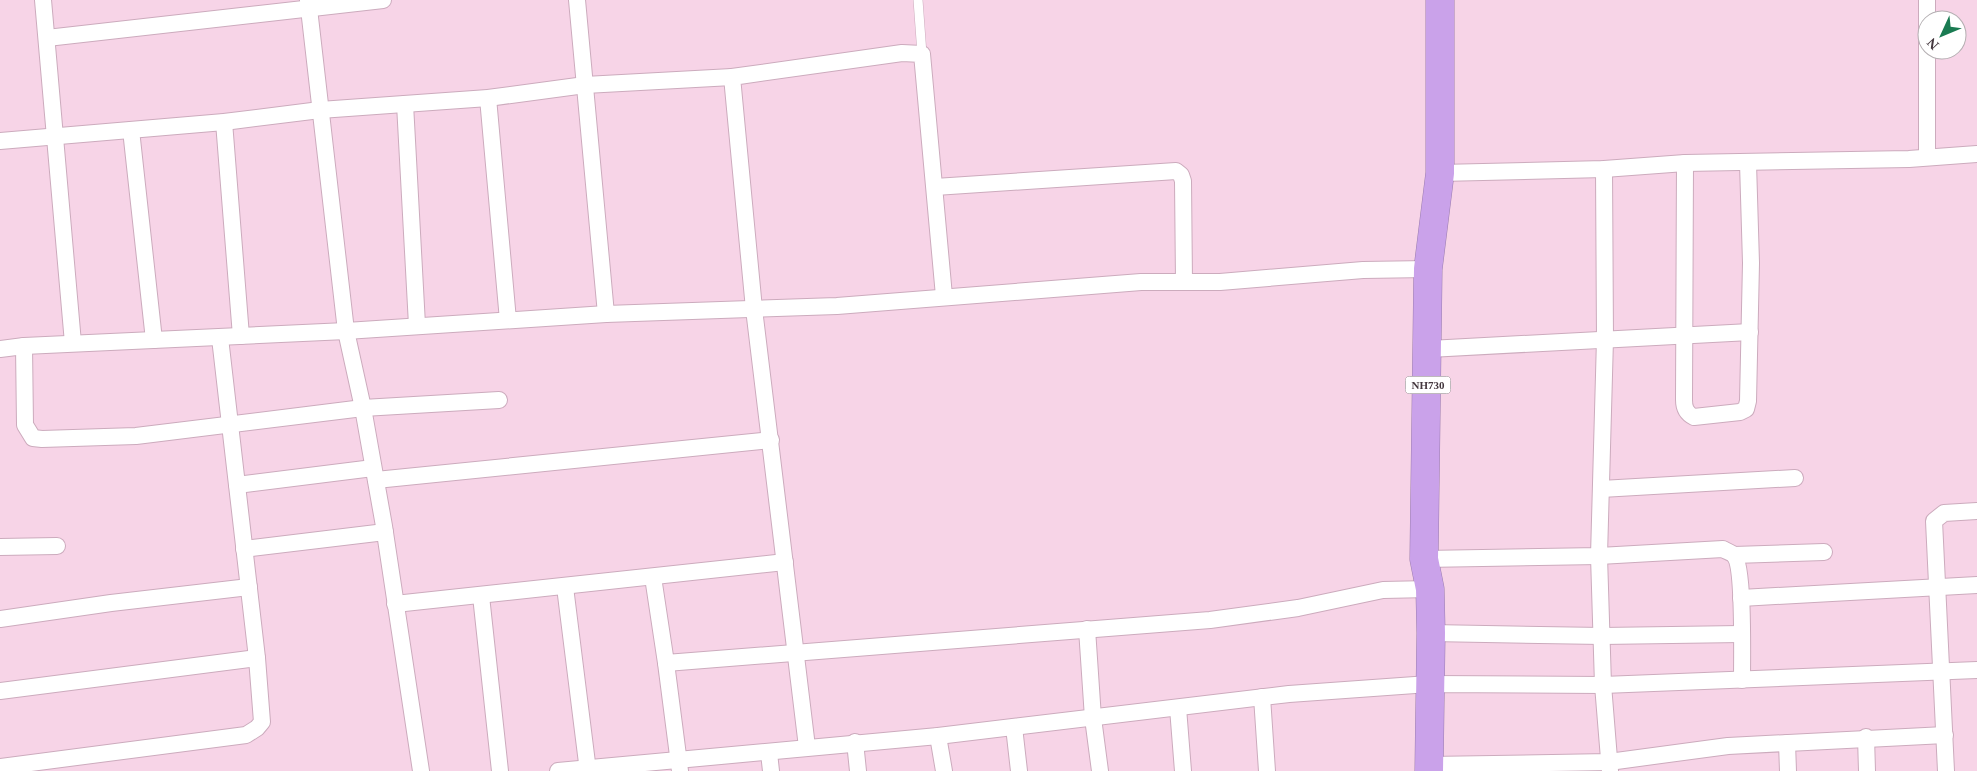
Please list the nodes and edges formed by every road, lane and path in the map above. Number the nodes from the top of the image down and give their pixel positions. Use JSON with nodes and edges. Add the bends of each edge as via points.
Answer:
{"nodes":[{"id":1,"x":43,"y":0,"type":"edge"},
{"id":2,"x":383,"y":0,"type":"edge"},
{"id":3,"x":577,"y":0,"type":"edge"},
{"id":4,"x":918,"y":0,"type":"edge"},
{"id":5,"x":1440,"y":0,"type":"edge"},
{"id":6,"x":308,"y":4,"type":"edge"},
{"id":7,"x":47,"y":38,"type":"junction"},
{"id":8,"x":922,"y":54,"type":"junction"},
{"id":9,"x":1927,"y":60,"type":"edge"},
{"id":10,"x":732,"y":76,"type":"junction"},
{"id":11,"x":585,"y":85,"type":"junction"},
{"id":12,"x":488,"y":98,"type":"junction"},
{"id":13,"x":405,"y":104,"type":"junction"},
{"id":14,"x":320,"y":110,"type":"junction"},
{"id":15,"x":224,"y":122,"type":"junction"},
{"id":16,"x":132,"y":130,"type":"junction"},
{"id":17,"x":55,"y":136,"type":"junction"},
{"id":18,"x":0,"y":141,"type":"edge"},
{"id":19,"x":1977,"y":154,"type":"edge"},
{"id":20,"x":1928,"y":157,"type":"junction"},
{"id":21,"x":1748,"y":163,"type":"junction"},
{"id":22,"x":1685,"y":164,"type":"junction"},
{"id":23,"x":1604,"y":169,"type":"junction"},
{"id":24,"x":1440,"y":174,"type":"junction"},
{"id":25,"x":935,"y":187,"type":"junction"},
{"id":26,"x":1428,"y":269,"type":"junction"},
{"id":27,"x":1184,"y":282,"type":"junction"},
{"id":28,"x":944,"y":296,"type":"junction"},
{"id":29,"x":754,"y":309,"type":"junction"},
{"id":30,"x":606,"y":314,"type":"junction"},
{"id":31,"x":508,"y":320,"type":"junction"},
{"id":32,"x":417,"y":325,"type":"junction"},
{"id":33,"x":346,"y":331,"type":"junction"},
{"id":34,"x":1750,"y":332,"type":"junction"},
{"id":35,"x":240,"y":336,"type":"junction"},
{"id":36,"x":1684,"y":336,"type":"junction"},
{"id":37,"x":220,"y":338,"type":"junction"},
{"id":38,"x":1605,"y":339,"type":"junction"},
{"id":39,"x":154,"y":340,"type":"junction"},
{"id":40,"x":73,"y":343,"type":"junction"},
{"id":41,"x":24,"y":346,"type":"junction"},
{"id":42,"x":0,"y":349,"type":"edge"},
{"id":43,"x":1429,"y":349,"type":"junction"},
{"id":44,"x":499,"y":400,"type":"dead end"},
{"id":45,"x":363,"y":408,"type":"junction"},
{"id":46,"x":230,"y":424,"type":"junction"},
{"id":47,"x":771,"y":440,"type":"junction"},
{"id":48,"x":374,"y":474,"type":"junction"},
{"id":49,"x":1795,"y":478,"type":"dead end"},
{"id":50,"x":237,"y":485,"type":"junction"},
{"id":51,"x":1601,"y":489,"type":"junction"},
{"id":52,"x":1977,"y":511,"type":"edge"},
{"id":53,"x":385,"y":532,"type":"junction"},
{"id":54,"x":57,"y":546,"type":"dead end"},
{"id":55,"x":0,"y":547,"type":"edge"},
{"id":56,"x":244,"y":549,"type":"junction"},
{"id":57,"x":1824,"y":552,"type":"dead end"},
{"id":58,"x":1734,"y":555,"type":"junction"},
{"id":59,"x":1599,"y":556,"type":"junction"},
{"id":60,"x":1424,"y":559,"type":"junction"},
{"id":61,"x":785,"y":562,"type":"junction"},
{"id":62,"x":653,"y":576,"type":"junction"},
{"id":63,"x":1977,"y":585,"type":"edge"},
{"id":64,"x":249,"y":587,"type":"junction"},
{"id":65,"x":565,"y":587,"type":"junction"},
{"id":66,"x":1936,"y":587,"type":"junction"},
{"id":67,"x":1430,"y":589,"type":"junction"},
{"id":68,"x":481,"y":596,"type":"junction"},
{"id":69,"x":1741,"y":598,"type":"junction"},
{"id":70,"x":395,"y":604,"type":"junction"},
{"id":71,"x":0,"y":618,"type":"edge"},
{"id":72,"x":1087,"y":629,"type":"junction"},
{"id":73,"x":1431,"y":633,"type":"junction"},
{"id":74,"x":1741,"y":634,"type":"junction"},
{"id":75,"x":1602,"y":636,"type":"junction"},
{"id":76,"x":796,"y":651,"type":"junction"},
{"id":77,"x":257,"y":658,"type":"junction"},
{"id":78,"x":666,"y":663,"type":"junction"},
{"id":79,"x":1977,"y":670,"type":"edge"},
{"id":80,"x":1942,"y":672,"type":"junction"},
{"id":81,"x":1742,"y":680,"type":"junction"},
{"id":82,"x":1429,"y":684,"type":"junction"},
{"id":83,"x":1603,"y":685,"type":"junction"},
{"id":84,"x":0,"y":691,"type":"edge"},
{"id":85,"x":1262,"y":697,"type":"junction"},
{"id":86,"x":1178,"y":708,"type":"junction"},
{"id":87,"x":1093,"y":718,"type":"junction"},
{"id":88,"x":1014,"y":727,"type":"junction"},
{"id":89,"x":1945,"y":735,"type":"junction"},
{"id":90,"x":938,"y":736,"type":"junction"},
{"id":91,"x":1866,"y":737,"type":"junction"},
{"id":92,"x":855,"y":742,"type":"junction"},
{"id":93,"x":1788,"y":742,"type":"junction"},
{"id":94,"x":807,"y":747,"type":"junction"},
{"id":95,"x":769,"y":753,"type":"junction"},
{"id":96,"x":679,"y":765,"type":"edge"},
{"id":97,"x":1609,"y":766,"type":"edge"},
{"id":98,"x":0,"y":767,"type":"edge"},
{"id":99,"x":1429,"y":768,"type":"edge"},
{"id":100,"x":588,"y":769,"type":"edge"},
{"id":101,"x":421,"y":771,"type":"edge"},
{"id":102,"x":500,"y":771,"type":"edge"},
{"id":103,"x":558,"y":771,"type":"edge"},
{"id":104,"x":772,"y":771,"type":"edge"},
{"id":105,"x":858,"y":771,"type":"edge"},
{"id":106,"x":944,"y":771,"type":"edge"},
{"id":107,"x":1019,"y":771,"type":"edge"},
{"id":108,"x":1100,"y":771,"type":"edge"},
{"id":109,"x":1184,"y":771,"type":"edge"},
{"id":110,"x":1267,"y":771,"type":"edge"},
{"id":111,"x":1788,"y":771,"type":"edge"},
{"id":112,"x":1867,"y":771,"type":"edge"},
{"id":113,"x":1946,"y":771,"type":"edge"}],
"edges":[{"from":1,"to":7,"type":"street"},
{"from":2,"to":6,"type":"street"},
{"from":3,"to":11,"type":"street"},
{"from":4,"to":8,"type":"lane"},
{"from":5,"to":24,"type":"highway","number":"NH730"},
{"from":6,"to":7,"type":"street"},
{"from":6,"to":14,"type":"street"},
{"from":7,"to":17,"type":"street"},
{"from":8,"to":10,"type":"street","via":[[902,53]]},
{"from":8,"to":25,"type":"street"},
{"from":9,"to":20,"type":"street"},
{"from":10,"to":11,"type":"street"},
{"from":10,"to":29,"type":"street"},
{"from":11,"to":12,"type":"street"},
{"from":11,"to":30,"type":"street"},
{"from":12,"to":13,"type":"street"},
{"from":12,"to":31,"type":"street"},
{"from":13,"to":14,"type":"street"},
{"from":13,"to":32,"type":"street"},
{"from":14,"to":15,"type":"street"},
{"from":14,"to":33,"type":"street"},
{"from":15,"to":16,"type":"street"},
{"from":15,"to":35,"type":"street"},
{"from":16,"to":17,"type":"street"},
{"from":16,"to":39,"type":"street"},
{"from":17,"to":18,"type":"street"},
{"from":17,"to":40,"type":"street"},
{"from":19,"to":20,"type":"street"},
{"from":20,"to":21,"type":"street"},
{"from":21,"to":22,"type":"street"},
{"from":21,"to":34,"type":"street"},
{"from":22,"to":23,"type":"street"},
{"from":22,"to":36,"type":"street"},
{"from":23,"to":24,"type":"street"},
{"from":23,"to":38,"type":"street"},
{"from":24,"to":26,"type":"highway","number":"NH730"},
{"from":25,"to":27,"type":"street","via":[[1176,171],[1183,181]]},
{"from":25,"to":28,"type":"street"},
{"from":26,"to":27,"type":"street"},
{"from":26,"to":43,"type":"highway","number":"NH730"},
{"from":27,"to":28,"type":"street","via":[[1141,282]]},
{"from":28,"to":29,"type":"street","via":[[837,306]]},
{"from":29,"to":30,"type":"street"},
{"from":29,"to":47,"type":"street"},
{"from":30,"to":31,"type":"street"},
{"from":31,"to":32,"type":"street"},
{"from":32,"to":33,"type":"street"},
{"from":33,"to":35,"type":"street"},
{"from":33,"to":45,"type":"street"},
{"from":34,"to":36,"type":"street"},
{"from":34,"to":36,"type":"street","via":[[1746,409],[1694,417],[1684,408]]},
{"from":35,"to":37,"type":"street"},
{"from":36,"to":38,"type":"street"},
{"from":37,"to":39,"type":"street"},
{"from":37,"to":46,"type":"street"},
{"from":38,"to":43,"type":"street"},
{"from":38,"to":51,"type":"street"},
{"from":39,"to":40,"type":"street"},
{"from":40,"to":41,"type":"street"},
{"from":41,"to":42,"type":"street"},
{"from":41,"to":46,"type":"street","via":[[25,425],[33,438],[136,436]]},
{"from":43,"to":60,"type":"highway","number":"NH730"},
{"from":44,"to":45,"type":"street"},
{"from":45,"to":46,"type":"street"},
{"from":45,"to":48,"type":"street"},
{"from":46,"to":50,"type":"street"},
{"from":47,"to":48,"type":"street"},
{"from":47,"to":61,"type":"street"},
{"from":48,"to":50,"type":"street"},
{"from":48,"to":53,"type":"street"},
{"from":49,"to":51,"type":"street"},
{"from":50,"to":56,"type":"street"},
{"from":51,"to":59,"type":"street"},
{"from":52,"to":66,"type":"street","via":[[1944,513],[1934,521]]},
{"from":53,"to":56,"type":"street"},
{"from":53,"to":70,"type":"street"},
{"from":54,"to":55,"type":"street"},
{"from":56,"to":64,"type":"street"},
{"from":57,"to":58,"type":"street"},
{"from":58,"to":59,"type":"street","via":[[1724,549]]},
{"from":58,"to":69,"type":"street","via":[[1738,564]]},
{"from":59,"to":60,"type":"street"},
{"from":59,"to":75,"type":"street"},
{"from":60,"to":67,"type":"highway","number":"NH730"},
{"from":61,"to":62,"type":"street"},
{"from":61,"to":76,"type":"street"},
{"from":62,"to":65,"type":"street"},
{"from":62,"to":78,"type":"street"},
{"from":63,"to":66,"type":"street"},
{"from":64,"to":71,"type":"street"},
{"from":64,"to":77,"type":"street"},
{"from":65,"to":68,"type":"street"},
{"from":65,"to":100,"type":"street"},
{"from":66,"to":69,"type":"street"},
{"from":66,"to":80,"type":"street"},
{"from":67,"to":72,"type":"street","via":[[1383,590],[1298,608],[1210,620]]},
{"from":67,"to":73,"type":"highway","number":"NH730"},
{"from":68,"to":70,"type":"street"},
{"from":68,"to":102,"type":"street"},
{"from":69,"to":74,"type":"street"},
{"from":70,"to":101,"type":"street"},
{"from":72,"to":76,"type":"street"},
{"from":72,"to":87,"type":"street"},
{"from":73,"to":75,"type":"street"},
{"from":73,"to":82,"type":"highway","number":"NH730"},
{"from":74,"to":75,"type":"street"},
{"from":74,"to":81,"type":"street"},
{"from":75,"to":83,"type":"street"},
{"from":76,"to":78,"type":"street"},
{"from":76,"to":94,"type":"street"},
{"from":77,"to":84,"type":"street"},
{"from":77,"to":98,"type":"street","via":[[262,722],[246,734]]},
{"from":78,"to":96,"type":"street"},
{"from":79,"to":80,"type":"street"},
{"from":80,"to":81,"type":"street"},
{"from":80,"to":89,"type":"street"},
{"from":81,"to":83,"type":"street"},
{"from":82,"to":83,"type":"street"},
{"from":82,"to":85,"type":"street"},
{"from":82,"to":99,"type":"highway","number":"NH730"},
{"from":83,"to":97,"type":"street"},
{"from":85,"to":86,"type":"street"},
{"from":85,"to":110,"type":"street"},
{"from":86,"to":87,"type":"street"},
{"from":86,"to":109,"type":"street"},
{"from":87,"to":88,"type":"street"},
{"from":87,"to":108,"type":"street"},
{"from":88,"to":90,"type":"street"},
{"from":88,"to":107,"type":"street"},
{"from":89,"to":91,"type":"street"},
{"from":89,"to":113,"type":"street"},
{"from":90,"to":92,"type":"street"},
{"from":90,"to":106,"type":"street"},
{"from":91,"to":93,"type":"street"},
{"from":91,"to":112,"type":"street"},
{"from":92,"to":94,"type":"street"},
{"from":92,"to":105,"type":"street"},
{"from":93,"to":97,"type":"street","via":[[1728,746]]},
{"from":93,"to":111,"type":"street"},
{"from":94,"to":95,"type":"street"},
{"from":95,"to":96,"type":"street"},
{"from":95,"to":104,"type":"street"},
{"from":96,"to":100,"type":"street"},
{"from":97,"to":99,"type":"street"},
{"from":100,"to":103,"type":"street"}]}
